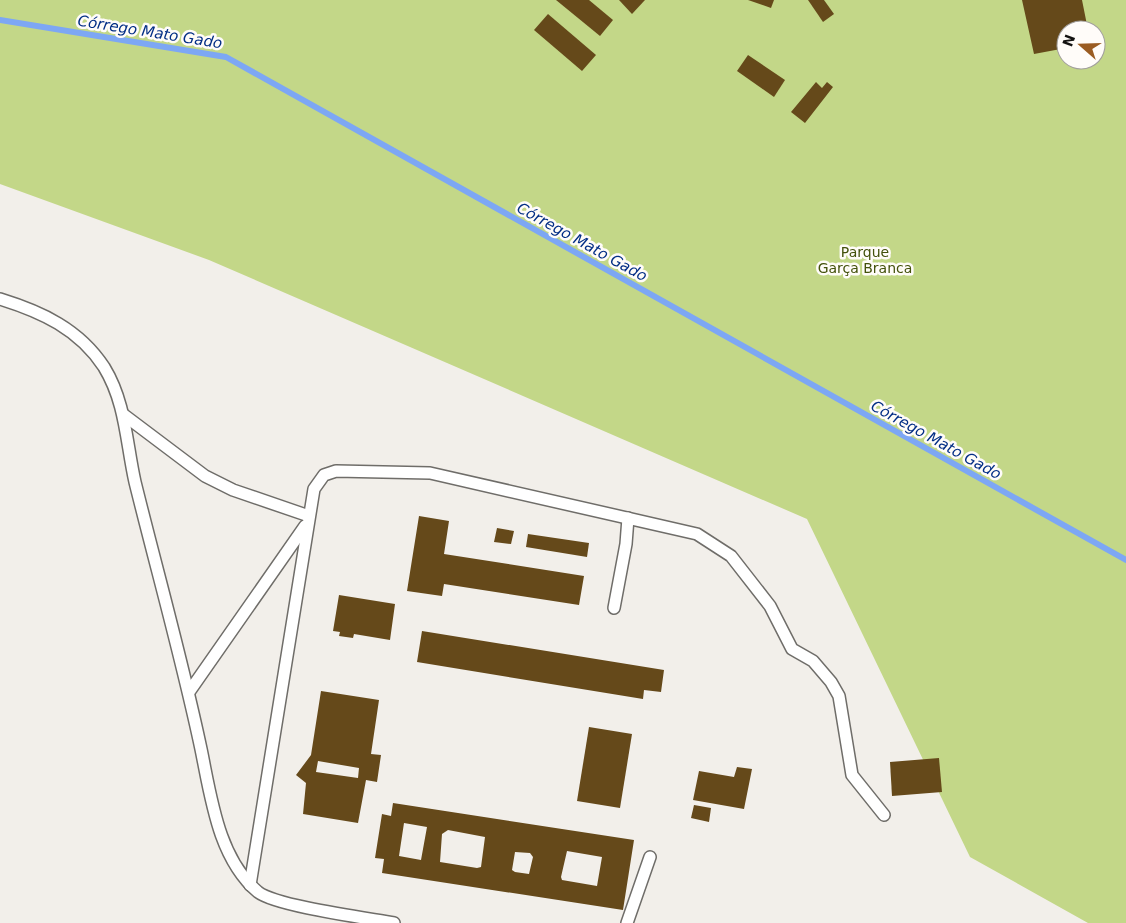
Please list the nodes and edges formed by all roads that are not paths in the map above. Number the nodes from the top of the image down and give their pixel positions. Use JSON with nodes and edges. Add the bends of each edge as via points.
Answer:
{"nodes":[{"id":1,"x":0,"y":299,"type":"edge"},
{"id":2,"x":124,"y":415,"type":"junction"},
{"id":3,"x":628,"y":518,"type":"junction"},
{"id":4,"x":308,"y":519,"type":"junction"},
{"id":5,"x":614,"y":608,"type":"dead end"},
{"id":6,"x":189,"y":692,"type":"junction"},
{"id":7,"x":884,"y":815,"type":"dead end"},
{"id":8,"x":650,"y":857,"type":"dead end"},
{"id":9,"x":250,"y":884,"type":"junction"},
{"id":10,"x":394,"y":923,"type":"edge"},
{"id":11,"x":627,"y":923,"type":"edge"}],
"edges":[{"from":1,"to":2,"type":"lane","via":[[41,313],[67,327],[104,367]]},
{"from":2,"to":4,"type":"lane","via":[[205,476]]},
{"from":2,"to":6,"type":"lane","via":[[135,479]]},
{"from":3,"to":4,"type":"lane","via":[[430,473],[358,470],[336,471],[324,476],[314,489]]},
{"from":3,"to":5,"type":"lane"},
{"from":3,"to":7,"type":"lane","via":[[697,534],[731,556],[770,606],[792,648],[813,662],[831,682],[839,696],[852,775]]},
{"from":4,"to":6,"type":"lane"},
{"from":4,"to":9,"type":"lane"},
{"from":6,"to":9,"type":"lane","via":[[223,839],[234,863]]},
{"from":8,"to":11,"type":"lane"},
{"from":9,"to":10,"type":"lane","via":[[260,894],[280,901]]}]}
